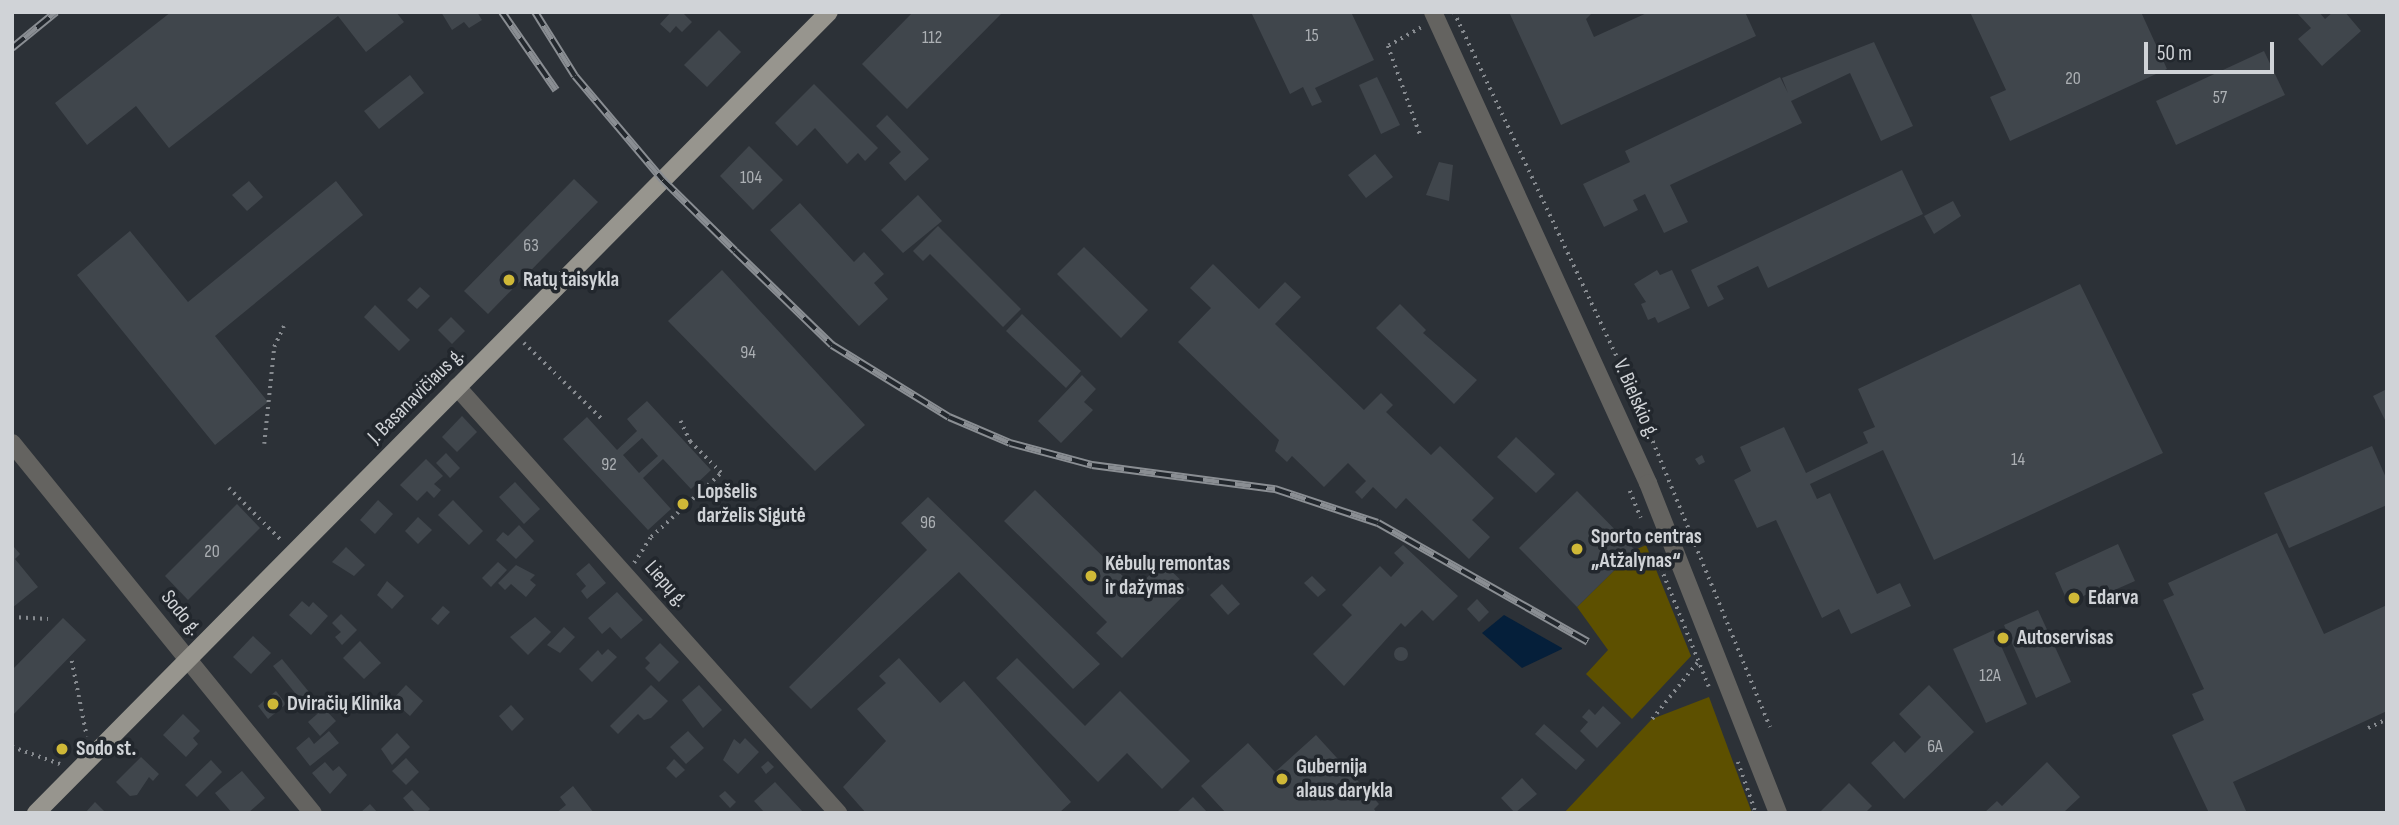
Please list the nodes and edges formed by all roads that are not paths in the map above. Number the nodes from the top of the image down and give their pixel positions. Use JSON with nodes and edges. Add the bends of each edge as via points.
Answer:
{"nodes":[{"id":1,"x":829,"y":12,"type":"edge"},
{"id":2,"x":1434,"y":16,"type":"edge"},
{"id":3,"x":457,"y":387,"type":"junction"},
{"id":4,"x":12,"y":443,"type":"edge"},
{"id":5,"x":189,"y":659,"type":"junction"},
{"id":6,"x":36,"y":813,"type":"edge"},
{"id":7,"x":313,"y":813,"type":"edge"},
{"id":8,"x":838,"y":813,"type":"edge"},
{"id":9,"x":1778,"y":813,"type":"edge"}],
"edges":[{"from":1,"to":3,"type":"main road","name":"J. Basanavičiaus g."},
{"from":2,"to":9,"type":"street","name":"V. Bielskio g.","via":[[1586,342]]},
{"from":3,"to":5,"type":"main road","name":"J. Basanavičiaus g."},
{"from":3,"to":8,"type":"street","name":"Liepų g."},
{"from":4,"to":5,"type":"street","name":"Sodo g."},
{"from":5,"to":6,"type":"main road","name":"J. Basanavičiaus g."},
{"from":5,"to":7,"type":"street","name":"Sodo g."}]}
